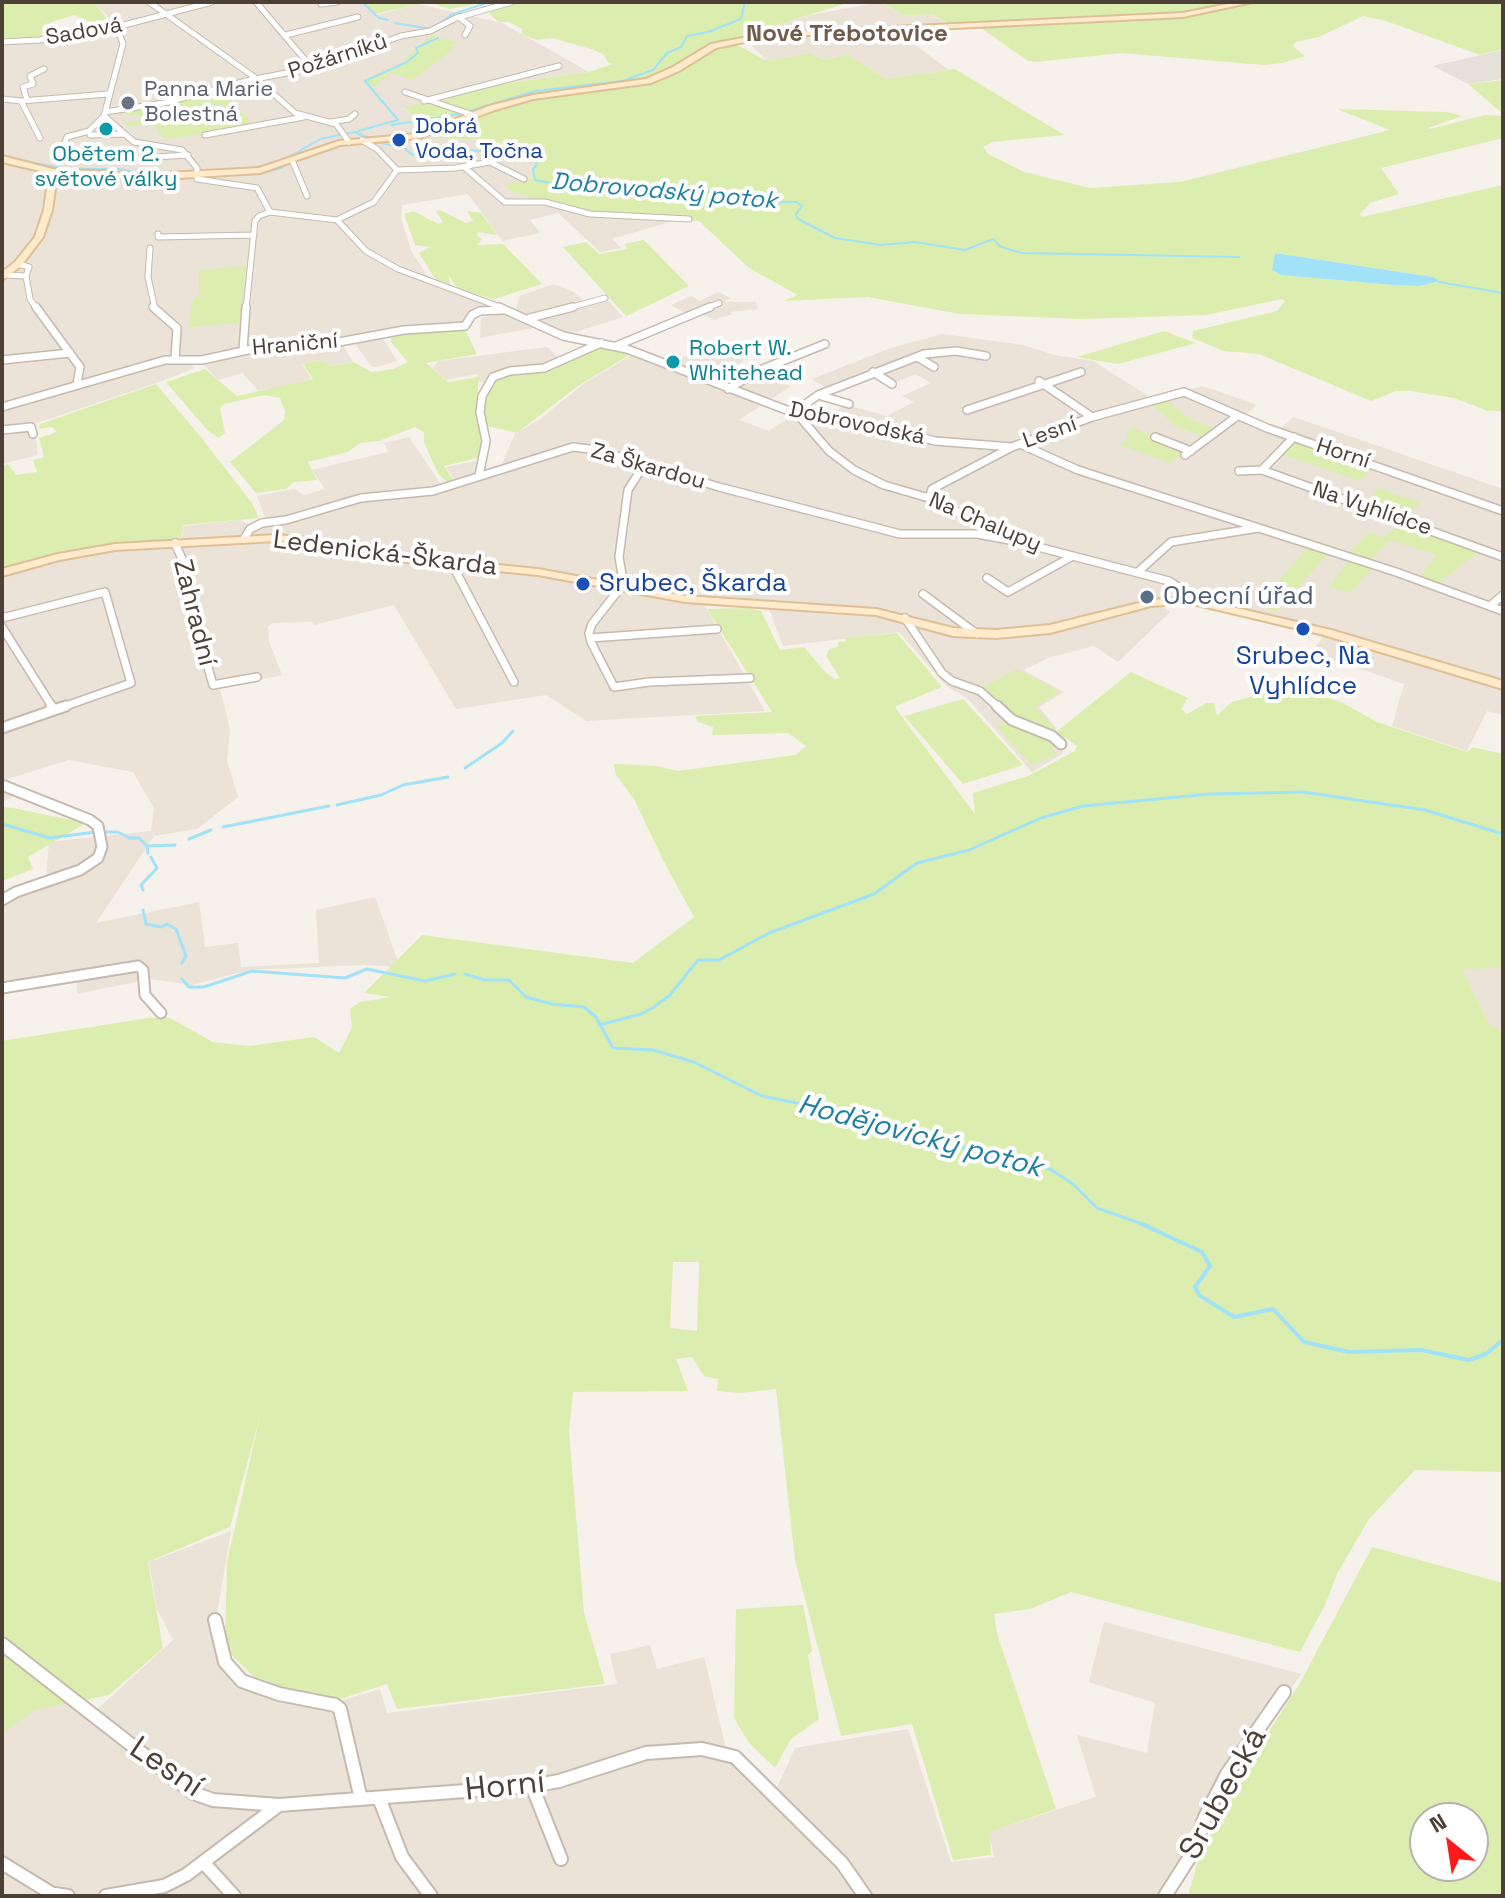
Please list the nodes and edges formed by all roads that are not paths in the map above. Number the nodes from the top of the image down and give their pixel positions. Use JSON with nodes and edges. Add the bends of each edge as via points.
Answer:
{"nodes":[{"id":1,"x":149,"y":2,"type":"edge"},
{"id":2,"x":212,"y":2,"type":"edge"},
{"id":3,"x":256,"y":2,"type":"edge"},
{"id":4,"x":337,"y":2,"type":"edge"},
{"id":5,"x":512,"y":2,"type":"edge"},
{"id":6,"x":1249,"y":2,"type":"edge"},
{"id":7,"x":321,"y":4,"type":"dead end"},
{"id":8,"x":164,"y":14,"type":"junction"},
{"id":9,"x":358,"y":17,"type":"dead end"},
{"id":10,"x":457,"y":18,"type":"junction"},
{"id":11,"x":117,"y":27,"type":"junction"},
{"id":12,"x":286,"y":35,"type":"junction"},
{"id":13,"x":465,"y":35,"type":"dead end"},
{"id":14,"x":2,"y":42,"type":"edge"},
{"id":15,"x":559,"y":66,"type":"dead end"},
{"id":16,"x":312,"y":68,"type":"junction"},
{"id":17,"x":44,"y":69,"type":"dead end"},
{"id":18,"x":257,"y":79,"type":"junction"},
{"id":19,"x":405,"y":92,"type":"dead end"},
{"id":20,"x":108,"y":94,"type":"junction"},
{"id":21,"x":2,"y":99,"type":"edge"},
{"id":22,"x":24,"y":101,"type":"junction"},
{"id":23,"x":424,"y":101,"type":"junction"},
{"id":24,"x":104,"y":114,"type":"junction"},
{"id":25,"x":355,"y":114,"type":"dead end"},
{"id":26,"x":473,"y":115,"type":"junction"},
{"id":27,"x":304,"y":117,"type":"junction"},
{"id":28,"x":331,"y":122,"type":"junction"},
{"id":29,"x":89,"y":131,"type":"junction"},
{"id":30,"x":124,"y":134,"type":"junction"},
{"id":31,"x":205,"y":135,"type":"dead end"},
{"id":32,"x":345,"y":137,"type":"junction"},
{"id":33,"x":40,"y":138,"type":"dead end"},
{"id":34,"x":364,"y":140,"type":"junction"},
{"id":35,"x":63,"y":148,"type":"dead end"},
{"id":36,"x":188,"y":155,"type":"junction"},
{"id":37,"x":2,"y":159,"type":"edge"},
{"id":38,"x":106,"y":160,"type":"dead end"},
{"id":39,"x":290,"y":161,"type":"junction"},
{"id":40,"x":464,"y":167,"type":"junction"},
{"id":41,"x":397,"y":170,"type":"junction"},
{"id":42,"x":53,"y":172,"type":"junction"},
{"id":43,"x":197,"y":177,"type":"junction"},
{"id":44,"x":524,"y":179,"type":"dead end"},
{"id":45,"x":307,"y":196,"type":"dead end"},
{"id":46,"x":270,"y":212,"type":"junction"},
{"id":47,"x":689,"y":219,"type":"dead end"},
{"id":48,"x":337,"y":220,"type":"junction"},
{"id":49,"x":158,"y":234,"type":"dead end"},
{"id":50,"x":254,"y":235,"type":"junction"},
{"id":51,"x":150,"y":248,"type":"dead end"},
{"id":52,"x":18,"y":264,"type":"junction"},
{"id":53,"x":4,"y":276,"type":"edge"},
{"id":54,"x":26,"y":276,"type":"junction"},
{"id":55,"x":605,"y":298,"type":"dead end"},
{"id":56,"x":719,"y":303,"type":"dead end"},
{"id":57,"x":509,"y":310,"type":"junction"},
{"id":58,"x":530,"y":318,"type":"junction"},
{"id":59,"x":601,"y":343,"type":"junction"},
{"id":60,"x":825,"y":344,"type":"dead end"},
{"id":61,"x":615,"y":346,"type":"junction"},
{"id":62,"x":243,"y":350,"type":"junction"},
{"id":63,"x":70,"y":353,"type":"junction"},
{"id":64,"x":986,"y":356,"type":"dead end"},
{"id":65,"x":917,"y":357,"type":"junction"},
{"id":66,"x":175,"y":359,"type":"junction"},
{"id":67,"x":2,"y":360,"type":"edge"},
{"id":68,"x":934,"y":367,"type":"dead end"},
{"id":69,"x":873,"y":372,"type":"junction"},
{"id":70,"x":1081,"y":372,"type":"dead end"},
{"id":71,"x":1040,"y":382,"type":"junction"},
{"id":72,"x":77,"y":384,"type":"junction"},
{"id":73,"x":892,"y":384,"type":"dead end"},
{"id":74,"x":728,"y":389,"type":"junction"},
{"id":75,"x":1184,"y":392,"type":"joint"},
{"id":76,"x":818,"y":395,"type":"junction"},
{"id":77,"x":987,"y":395,"type":"dead end"},
{"id":78,"x":994,"y":401,"type":"junction"},
{"id":79,"x":849,"y":404,"type":"dead end"},
{"id":80,"x":2,"y":407,"type":"edge"},
{"id":81,"x":967,"y":410,"type":"dead end"},
{"id":82,"x":795,"y":413,"type":"junction"},
{"id":83,"x":1092,"y":417,"type":"junction"},
{"id":84,"x":1236,"y":417,"type":"junction"},
{"id":85,"x":2,"y":430,"type":"edge"},
{"id":86,"x":33,"y":434,"type":"dead end"},
{"id":87,"x":1155,"y":437,"type":"dead end"},
{"id":88,"x":1294,"y":437,"type":"junction"},
{"id":89,"x":1016,"y":446,"type":"junction"},
{"id":90,"x":645,"y":463,"type":"junction"},
{"id":91,"x":1262,"y":470,"type":"junction"},
{"id":92,"x":1239,"y":471,"type":"dead end"},
{"id":93,"x":479,"y":476,"type":"junction"},
{"id":94,"x":929,"y":498,"type":"junction"},
{"id":95,"x":1503,"y":511,"type":"edge"},
{"id":96,"x":1258,"y":528,"type":"junction"},
{"id":97,"x":244,"y":539,"type":"junction"},
{"id":98,"x":1015,"y":541,"type":"junction"},
{"id":99,"x":175,"y":543,"type":"junction"},
{"id":100,"x":1071,"y":557,"type":"junction"},
{"id":101,"x":1503,"y":557,"type":"edge"},
{"id":102,"x":453,"y":566,"type":"junction"},
{"id":103,"x":1138,"y":572,"type":"junction"},
{"id":104,"x":2,"y":573,"type":"edge"},
{"id":105,"x":987,"y":578,"type":"dead end"},
{"id":106,"x":621,"y":587,"type":"junction"},
{"id":107,"x":923,"y":594,"type":"dead end"},
{"id":108,"x":1503,"y":595,"type":"edge"},
{"id":109,"x":1189,"y":600,"type":"junction"},
{"id":110,"x":1490,"y":606,"type":"junction"},
{"id":111,"x":1503,"y":611,"type":"edge"},
{"id":112,"x":2,"y":618,"type":"edge"},
{"id":113,"x":905,"y":618,"type":"junction"},
{"id":114,"x":2,"y":627,"type":"edge"},
{"id":115,"x":717,"y":629,"type":"dead end"},
{"id":116,"x":977,"y":634,"type":"junction"},
{"id":117,"x":590,"y":638,"type":"junction"},
{"id":118,"x":257,"y":677,"type":"dead end"},
{"id":119,"x":750,"y":678,"type":"dead end"},
{"id":120,"x":514,"y":682,"type":"dead end"},
{"id":121,"x":1503,"y":685,"type":"edge"},
{"id":122,"x":54,"y":710,"type":"junction"},
{"id":123,"x":2,"y":728,"type":"edge"},
{"id":124,"x":1061,"y":744,"type":"dead end"},
{"id":125,"x":2,"y":785,"type":"edge"},
{"id":126,"x":2,"y":900,"type":"edge"},
{"id":127,"x":2,"y":988,"type":"edge"},
{"id":128,"x":161,"y":1013,"type":"dead end"},
{"id":129,"x":215,"y":1620,"type":"dead end"},
{"id":130,"x":2,"y":1644,"type":"edge"},
{"id":131,"x":1284,"y":1692,"type":"dead end"},
{"id":132,"x":532,"y":1786,"type":"junction"},
{"id":133,"x":379,"y":1798,"type":"junction"},
{"id":134,"x":361,"y":1799,"type":"junction"},
{"id":135,"x":279,"y":1805,"type":"junction"},
{"id":136,"x":561,"y":1859,"type":"dead end"},
{"id":137,"x":203,"y":1862,"type":"junction"},
{"id":138,"x":2,"y":1863,"type":"edge"},
{"id":139,"x":60,"y":1895,"type":"edge"},
{"id":140,"x":106,"y":1896,"type":"edge"},
{"id":141,"x":234,"y":1896,"type":"edge"},
{"id":142,"x":431,"y":1896,"type":"edge"},
{"id":143,"x":865,"y":1896,"type":"edge"},
{"id":144,"x":1165,"y":1896,"type":"edge"}],
"edges":[{"from":1,"to":8,"type":"street"},
{"from":2,"to":8,"type":"street","name":"Sadová"},
{"from":3,"to":12,"type":"street"},
{"from":4,"to":7,"type":"street"},
{"from":5,"to":10,"type":"street","name":"Požárníků"},
{"from":6,"to":26,"type":"street","via":[[1183,15],[768,35],[714,46],[648,81],[544,95]]},
{"from":8,"to":11,"type":"street","name":"Sadová"},
{"from":8,"to":18,"type":"street"},
{"from":9,"to":12,"type":"street"},
{"from":10,"to":13,"type":"street","via":[[470,26]]},
{"from":10,"to":16,"type":"street","name":"Požárníků"},
{"from":11,"to":14,"type":"street","name":"Sadová"},
{"from":11,"to":20,"type":"street","via":[[123,44]]},
{"from":12,"to":16,"type":"street"},
{"from":15,"to":23,"type":"street"},
{"from":16,"to":18,"type":"street","name":"Požárníků"},
{"from":17,"to":22,"type":"street","via":[[30,76],[33,84],[23,87]]},
{"from":18,"to":24,"type":"street","name":"Požárníků"},
{"from":18,"to":27,"type":"street"},
{"from":19,"to":23,"type":"street"},
{"from":20,"to":22,"type":"street"},
{"from":20,"to":24,"type":"street"},
{"from":21,"to":22,"type":"street"},
{"from":22,"to":33,"type":"street"},
{"from":23,"to":26,"type":"street"},
{"from":24,"to":29,"type":"street"},
{"from":24,"to":30,"type":"street"},
{"from":25,"to":28,"type":"street"},
{"from":26,"to":34,"type":"street","via":[[417,136]]},
{"from":27,"to":28,"type":"street"},
{"from":27,"to":31,"type":"street"},
{"from":28,"to":32,"type":"street"},
{"from":29,"to":30,"type":"street"},
{"from":29,"to":35,"type":"street","via":[[67,137]]},
{"from":30,"to":36,"type":"street","via":[[134,142],[176,147]]},
{"from":32,"to":34,"type":"street"},
{"from":32,"to":39,"type":"street"},
{"from":34,"to":41,"type":"street"},
{"from":36,"to":38,"type":"street"},
{"from":36,"to":43,"type":"street"},
{"from":37,"to":42,"type":"street"},
{"from":39,"to":43,"type":"street"},
{"from":39,"to":45,"type":"street"},
{"from":40,"to":41,"type":"street"},
{"from":40,"to":44,"type":"street","via":[[490,162]]},
{"from":40,"to":47,"type":"street","via":[[505,202],[545,202],[590,214]]},
{"from":41,"to":48,"type":"street","via":[[374,202]]},
{"from":42,"to":43,"type":"street"},
{"from":42,"to":52,"type":"street","via":[[39,237]]},
{"from":43,"to":46,"type":"street","via":[[254,187]]},
{"from":46,"to":48,"type":"street"},
{"from":46,"to":50,"type":"street","via":[[255,221]]},
{"from":48,"to":57,"type":"street","name":"Dobrovodská","via":[[373,256],[436,286]]},
{"from":49,"to":50,"type":"street"},
{"from":50,"to":62,"type":"street"},
{"from":51,"to":66,"type":"street","via":[[152,306],[177,328]]},
{"from":52,"to":53,"type":"street"},
{"from":52,"to":54,"type":"street","via":[[29,267]]},
{"from":53,"to":54,"type":"street"},
{"from":54,"to":63,"type":"street","via":[[30,299]]},
{"from":55,"to":58,"type":"street"},
{"from":56,"to":61,"type":"street"},
{"from":57,"to":58,"type":"street","name":"Dobrovodská"},
{"from":57,"to":62,"type":"street","name":"Hraniční","via":[[480,311],[465,326]]},
{"from":58,"to":59,"type":"street","name":"Dobrovodská","via":[[563,336]]},
{"from":59,"to":61,"type":"street","name":"Dobrovodská"},
{"from":59,"to":93,"type":"street","via":[[544,368],[500,374],[486,385],[480,412],[486,441]]},
{"from":60,"to":74,"type":"street"},
{"from":61,"to":74,"type":"street","name":"Dobrovodská"},
{"from":62,"to":66,"type":"street","name":"Hraniční","via":[[202,360]]},
{"from":63,"to":67,"type":"street"},
{"from":63,"to":72,"type":"street","via":[[80,367]]},
{"from":64,"to":65,"type":"street","via":[[941,350]]},
{"from":65,"to":68,"type":"street"},
{"from":65,"to":69,"type":"street"},
{"from":66,"to":72,"type":"street","name":"Hraniční"},
{"from":69,"to":73,"type":"street"},
{"from":69,"to":76,"type":"street"},
{"from":70,"to":71,"type":"street"},
{"from":71,"to":78,"type":"street"},
{"from":71,"to":83,"type":"street"},
{"from":72,"to":80,"type":"street","name":"Hraniční"},
{"from":74,"to":82,"type":"street","name":"Dobrovodská"},
{"from":75,"to":83,"type":"street","name":"Lesní"},
{"from":75,"to":84,"type":"street","name":"Horní"},
{"from":76,"to":79,"type":"street"},
{"from":76,"to":82,"type":"street"},
{"from":77,"to":78,"type":"street"},
{"from":78,"to":81,"type":"street"},
{"from":82,"to":89,"type":"street","name":"Dobrovodská","via":[[926,440]]},
{"from":82,"to":94,"type":"street","name":"Na Chalupy","via":[[854,470]]},
{"from":83,"to":89,"type":"street","name":"Lesní"},
{"from":84,"to":87,"type":"street","via":[[1188,453]]},
{"from":84,"to":88,"type":"street","name":"Horní"},
{"from":85,"to":86,"type":"street","via":[[31,427]]},
{"from":88,"to":91,"type":"street"},
{"from":88,"to":95,"type":"street","name":"Horní"},
{"from":89,"to":94,"type":"street","name":"Lesní","via":[[932,489]]},
{"from":89,"to":96,"type":"street","name":"Dobrovodská"},
{"from":90,"to":93,"type":"street","name":"Za Škardou","via":[[573,447]]},
{"from":90,"to":98,"type":"street","name":"Za Škardou","via":[[900,534],[977,534]]},
{"from":90,"to":106,"type":"street","via":[[628,490],[619,557]]},
{"from":91,"to":92,"type":"street","name":"Na Vyhlídce"},
{"from":91,"to":101,"type":"street","name":"Na Vyhlídce"},
{"from":93,"to":97,"type":"street","name":"Za Škardou","via":[[417,494],[361,498],[262,523]]},
{"from":94,"to":98,"type":"street","name":"Na Chalupy"},
{"from":96,"to":103,"type":"street","via":[[1171,542]]},
{"from":96,"to":110,"type":"street","name":"Dobrovodská"},
{"from":97,"to":99,"type":"street","name":"Ledenická-Škarda"},
{"from":97,"to":102,"type":"street","name":"Ledenická-Škarda","via":[[288,538],[337,552]]},
{"from":98,"to":100,"type":"street","name":"Na Chalupy"},
{"from":99,"to":104,"type":"street","name":"Ledenická-Škarda","via":[[83,552]]},
{"from":99,"to":118,"type":"street","name":"Zahradní","via":[[189,575],[189,600],[213,685]]},
{"from":100,"to":103,"type":"street","name":"Na Chalupy"},
{"from":100,"to":105,"type":"street","via":[[1008,592]]},
{"from":102,"to":106,"type":"street","name":"Ledenická-Škarda","via":[[538,572]]},
{"from":102,"to":120,"type":"street"},
{"from":103,"to":109,"type":"street","name":"Na Chalupy","via":[[1169,581]]},
{"from":106,"to":113,"type":"street","name":"Ledenická-Škarda","via":[[685,599],[839,608]]},
{"from":106,"to":117,"type":"street","via":[[592,624]]},
{"from":107,"to":116,"type":"street"},
{"from":108,"to":110,"type":"street"},
{"from":109,"to":116,"type":"street","name":"Ledenická-Škarda","via":[[1151,603],[1050,629]]},
{"from":109,"to":121,"type":"street","name":"Ledenická-Škarda","via":[[1327,632]]},
{"from":110,"to":111,"type":"street","name":"Dobrovodská"},
{"from":112,"to":122,"type":"street","via":[[105,592],[131,683]]},
{"from":113,"to":116,"type":"street","name":"Ledenická-Škarda"},
{"from":113,"to":124,"type":"street","via":[[942,673],[986,694],[1012,720]]},
{"from":114,"to":122,"type":"street"},
{"from":115,"to":117,"type":"street"},
{"from":117,"to":119,"type":"street","via":[[610,688],[739,674]]},
{"from":122,"to":123,"type":"street"},
{"from":125,"to":126,"type":"street","via":[[90,820],[100,832],[102,847],[98,858],[80,870]]},
{"from":127,"to":128,"type":"street","via":[[138,966],[149,1002]]},
{"from":129,"to":134,"type":"street","via":[[225,1662],[242,1681],[340,1709]]},
{"from":130,"to":135,"type":"street","name":"Lesní","via":[[193,1793],[213,1800]]},
{"from":131,"to":144,"type":"street","name":"Srubecká","via":[[1227,1774],[1193,1852]]},
{"from":132,"to":133,"type":"street","name":"Horní"},
{"from":132,"to":136,"type":"street"},
{"from":132,"to":143,"type":"street","name":"Horní","via":[[646,1753],[718,1751],[735,1757],[842,1863]]},
{"from":133,"to":134,"type":"street","name":"Horní"},
{"from":133,"to":142,"type":"street","via":[[402,1857]]},
{"from":134,"to":135,"type":"street","name":"Horní"},
{"from":135,"to":137,"type":"street"},
{"from":137,"to":140,"type":"street","via":[[164,1886]]},
{"from":137,"to":141,"type":"street"},
{"from":138,"to":139,"type":"street"}]}
